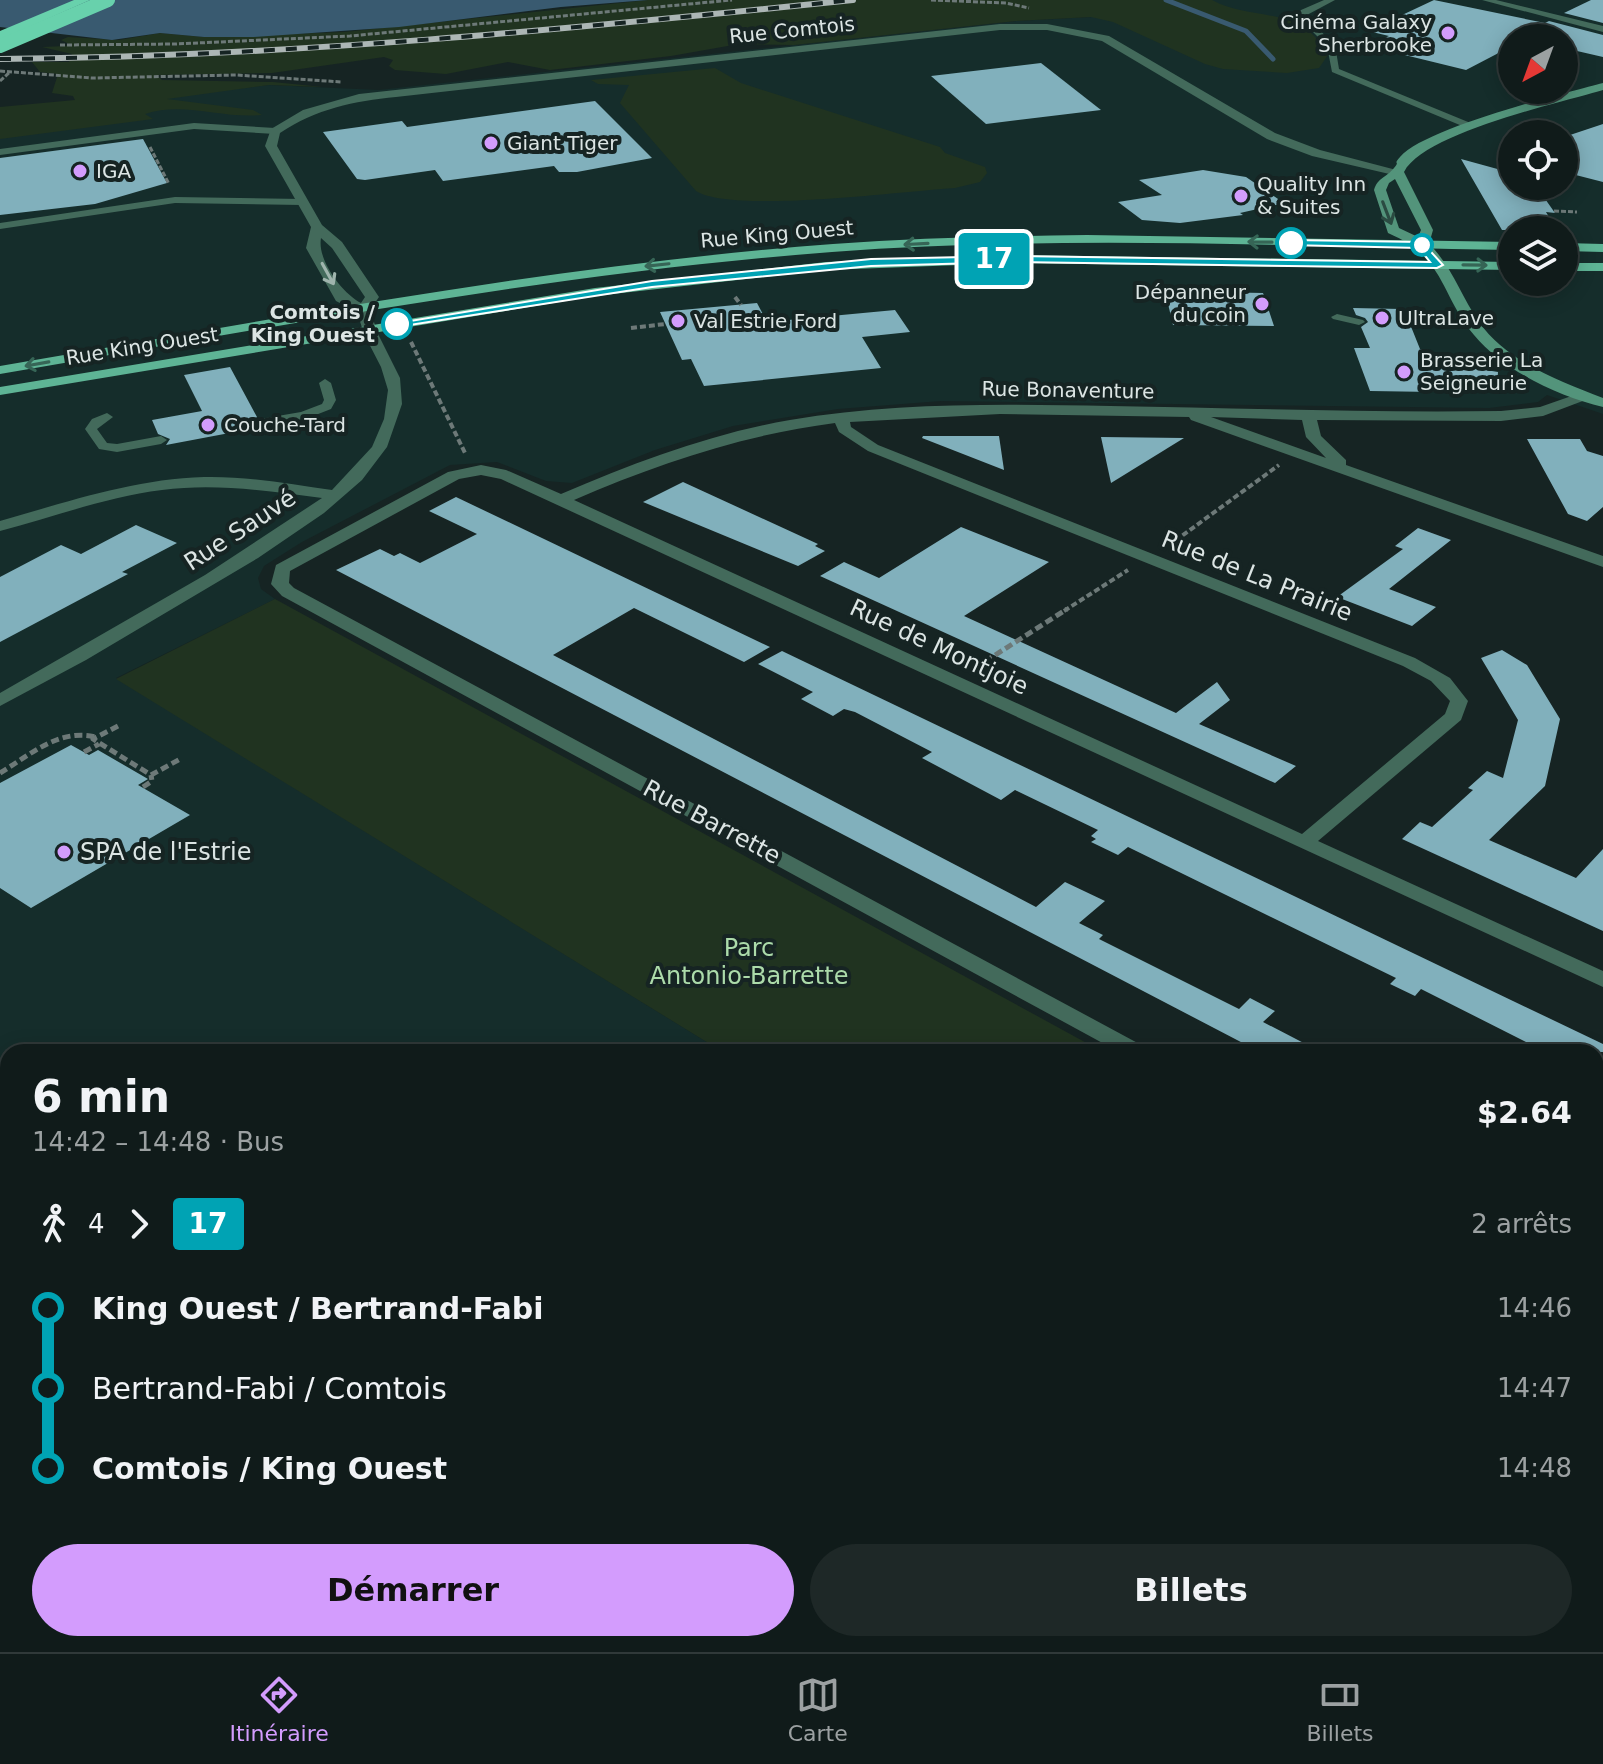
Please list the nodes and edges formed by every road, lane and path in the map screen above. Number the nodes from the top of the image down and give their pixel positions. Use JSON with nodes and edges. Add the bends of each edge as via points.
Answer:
{"nodes":[{"id":1,"x":84,"y":0,"type":"edge"},
{"id":2,"x":108,"y":0,"type":"edge"},
{"id":3,"x":732,"y":0,"type":"edge"},
{"id":4,"x":931,"y":0,"type":"edge"},
{"id":5,"x":1331,"y":0,"type":"edge"},
{"id":6,"x":1486,"y":0,"type":"edge"},
{"id":7,"x":1037,"y":10,"type":"dead end"},
{"id":8,"x":1603,"y":29,"type":"edge"},
{"id":9,"x":0,"y":36,"type":"edge"},
{"id":10,"x":50,"y":44,"type":"dead end"},
{"id":11,"x":0,"y":46,"type":"edge"},
{"id":12,"x":0,"y":71,"type":"edge"},
{"id":13,"x":10,"y":72,"type":"junction"},
{"id":14,"x":0,"y":81,"type":"edge"},
{"id":15,"x":343,"y":83,"type":"dead end"},
{"id":16,"x":1603,"y":86,"type":"edge"},
{"id":17,"x":1470,"y":126,"type":"junction"},
{"id":18,"x":275,"y":131,"type":"junction"},
{"id":19,"x":147,"y":141,"type":"dead end"},
{"id":20,"x":0,"y":152,"type":"edge"},
{"id":21,"x":1398,"y":172,"type":"junction"},
{"id":22,"x":173,"y":191,"type":"dead end"},
{"id":23,"x":302,"y":202,"type":"junction"},
{"id":24,"x":1554,"y":211,"type":"dead end"},
{"id":25,"x":1577,"y":212,"type":"dead end"},
{"id":26,"x":0,"y":226,"type":"edge"},
{"id":27,"x":317,"y":227,"type":"junction"},
{"id":28,"x":1422,"y":245,"type":"junction"},
{"id":29,"x":1498,"y":246,"type":"edge"},
{"id":30,"x":1578,"y":247,"type":"edge"},
{"id":31,"x":1603,"y":248,"type":"edge"},
{"id":32,"x":1437,"y":265,"type":"junction"},
{"id":33,"x":1498,"y":266,"type":"edge"},
{"id":34,"x":1578,"y":267,"type":"edge"},
{"id":35,"x":1603,"y":267,"type":"edge"},
{"id":36,"x":735,"y":297,"type":"dead end"},
{"id":37,"x":741,"y":305,"type":"dead end"},
{"id":38,"x":363,"y":310,"type":"junction"},
{"id":39,"x":1337,"y":317,"type":"dead end"},
{"id":40,"x":1357,"y":317,"type":"dead end"},
{"id":41,"x":1425,"y":317,"type":"dead end"},
{"id":42,"x":1407,"y":318,"type":"dead end"},
{"id":43,"x":665,"y":324,"type":"dead end"},
{"id":44,"x":631,"y":328,"type":"dead end"},
{"id":45,"x":366,"y":329,"type":"junction"},
{"id":46,"x":0,"y":370,"type":"edge"},
{"id":47,"x":325,"y":383,"type":"dead end"},
{"id":48,"x":0,"y":391,"type":"edge"},
{"id":49,"x":1583,"y":396,"type":"junction"},
{"id":50,"x":1603,"y":403,"type":"edge"},
{"id":51,"x":1183,"y":412,"type":"junction"},
{"id":52,"x":1308,"y":413,"type":"junction"},
{"id":53,"x":107,"y":417,"type":"dead end"},
{"id":54,"x":841,"y":418,"type":"junction"},
{"id":55,"x":260,"y":423,"type":"dead end"},
{"id":56,"x":161,"y":440,"type":"dead end"},
{"id":57,"x":1357,"y":474,"type":"junction"},
{"id":58,"x":333,"y":495,"type":"junction"},
{"id":59,"x":562,"y":500,"type":"junction"},
{"id":60,"x":0,"y":526,"type":"edge"},
{"id":61,"x":1603,"y":562,"type":"edge"},
{"id":62,"x":288,"y":592,"type":"joint"},
{"id":63,"x":0,"y":700,"type":"edge"},
{"id":64,"x":118,"y":726,"type":"dead end"},
{"id":65,"x":98,"y":740,"type":"junction"},
{"id":66,"x":84,"y":752,"type":"dead end"},
{"id":67,"x":182,"y":758,"type":"dead end"},
{"id":68,"x":0,"y":773,"type":"edge"},
{"id":69,"x":151,"y":775,"type":"junction"},
{"id":70,"x":143,"y":787,"type":"dead end"},
{"id":71,"x":1304,"y":842,"type":"junction"},
{"id":72,"x":1603,"y":980,"type":"edge"},
{"id":73,"x":1122,"y":1044,"type":"edge"}],
"edges":[{"from":1,"to":9,"type":"highway"},
{"from":2,"to":11,"type":"highway","bridge":true},
{"from":3,"to":10,"type":"path","via":[[379,34]]},
{"from":4,"to":7,"type":"path","via":[[1006,3]]},
{"from":5,"to":17,"type":"lane","via":[[1301,16],[1335,49],[1335,70]]},
{"from":6,"to":8,"type":"lane"},
{"from":12,"to":13,"type":"path"},
{"from":13,"to":14,"type":"path"},
{"from":13,"to":15,"type":"path","via":[[92,78],[236,75]]},
{"from":16,"to":17,"type":"street"},
{"from":17,"to":21,"type":"street","via":[[1418,149]]},
{"from":18,"to":20,"type":"lane","via":[[194,126]]},
{"from":18,"to":21,"type":"street","name":"Rue Comtois","via":[[297,115],[345,99],[1000,27],[1047,27],[1118,44],[1271,136],[1316,153]]},
{"from":18,"to":23,"type":"street","via":[[271,146]]},
{"from":19,"to":22,"type":"path"},
{"from":21,"to":28,"type":"street","via":[[1427,230]]},
{"from":21,"to":28,"type":"street","one_way":true,"via":[[1383,181],[1381,198],[1393,230]]},
{"from":23,"to":26,"type":"lane","via":[[175,200]]},
{"from":23,"to":27,"type":"street"},
{"from":24,"to":25,"type":"path"},
{"from":27,"to":38,"type":"street","one_way":true,"via":[[313,248],[341,298]]},
{"from":27,"to":38,"type":"street","via":[[337,245],[372,297]]},
{"from":28,"to":29,"type":"main road","name":"Rue King Ouest"},
{"from":28,"to":32,"type":"street"},
{"from":28,"to":38,"type":"main road","name":"Rue King Ouest","one_way":true,"via":[[1044,240],[866,246],[581,274]]},
{"from":30,"to":31,"type":"main road"},
{"from":32,"to":33,"type":"main road","name":"Rue King Ouest","one_way":true},
{"from":32,"to":45,"type":"main road","name":"Rue King Ouest","via":[[1013,259],[871,263],[652,284]]},
{"from":32,"to":49,"type":"street","via":[[1490,344],[1531,372]]},
{"from":34,"to":35,"type":"main road"},
{"from":36,"to":37,"type":"path"},
{"from":38,"to":45,"type":"street"},
{"from":38,"to":46,"type":"main road","name":"Rue King Ouest","one_way":true},
{"from":39,"to":40,"type":"lane"},
{"from":41,"to":42,"type":"lane"},
{"from":43,"to":44,"type":"path"},
{"from":45,"to":48,"type":"main road","name":"Rue King Ouest"},
{"from":45,"to":58,"type":"street","name":"Rue Sauvé","via":[[393,373],[395,405],[370,461]]},
{"from":47,"to":55,"type":"lane","via":[[327,406]]},
{"from":49,"to":50,"type":"street"},
{"from":49,"to":52,"type":"street","name":"Rue Bonaventure","via":[[1517,415]]},
{"from":51,"to":52,"type":"street","name":"Rue Bonaventure"},
{"from":51,"to":54,"type":"street","name":"Rue Bonaventure","via":[[967,409]]},
{"from":51,"to":57,"type":"street"},
{"from":52,"to":57,"type":"street","via":[[1319,445]]},
{"from":53,"to":56,"type":"lane","via":[[91,429],[103,446]]},
{"from":54,"to":59,"type":"street","name":"Rue Bonaventure","via":[[712,442]]},
{"from":54,"to":71,"type":"street","name":"Rue de La Prairie","via":[[844,429],[873,448],[1409,662],[1452,687],[1459,701],[1442,729]]},
{"from":57,"to":61,"type":"street"},
{"from":58,"to":60,"type":"street","via":[[187,483],[128,491]]},
{"from":58,"to":63,"type":"street","name":"Rue Sauvé","via":[[234,565],[74,662]]},
{"from":59,"to":62,"type":"street","name":"Rue de Montjoie","via":[[493,472],[454,475],[292,561],[278,577]]},
{"from":59,"to":71,"type":"street","name":"Rue de Montjoie"},
{"from":62,"to":73,"type":"street","name":"Rue Barrette"},
{"from":64,"to":65,"type":"path"},
{"from":65,"to":66,"type":"path"},
{"from":65,"to":68,"type":"path","via":[[89,734],[50,741]]},
{"from":65,"to":69,"type":"path"},
{"from":67,"to":69,"type":"path"},
{"from":69,"to":70,"type":"path","via":[[152,781]]},
{"from":71,"to":72,"type":"street","name":"Rue de Montjoie"}]}
